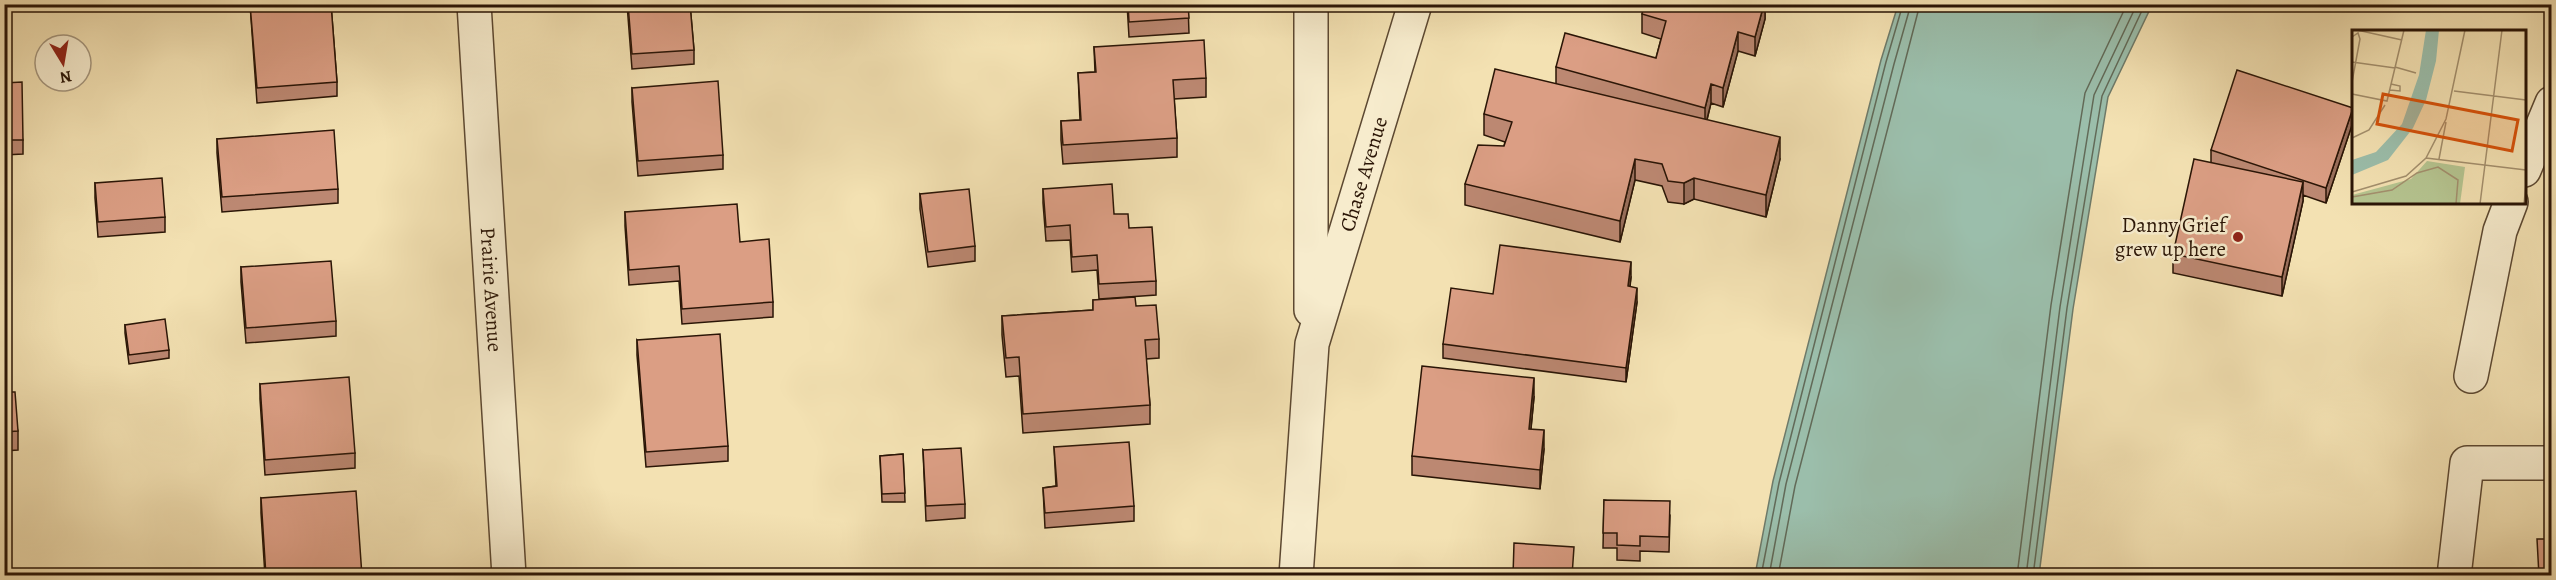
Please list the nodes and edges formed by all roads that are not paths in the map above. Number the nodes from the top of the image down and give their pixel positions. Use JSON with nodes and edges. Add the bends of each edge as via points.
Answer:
{"nodes":[{"id":1,"x":474,"y":4,"type":"edge"},
{"id":2,"x":1311,"y":4,"type":"edge"},
{"id":3,"x":1415,"y":4,"type":"edge"},
{"id":4,"x":2552,"y":102,"type":"edge"},
{"id":5,"x":2526,"y":165,"type":"edge"},
{"id":6,"x":2510,"y":204,"type":"edge"},
{"id":7,"x":1312,"y":344,"type":"junction"},
{"id":8,"x":2471,"y":376,"type":"dead end"},
{"id":9,"x":2552,"y":463,"type":"edge"},
{"id":10,"x":509,"y":576,"type":"edge"},
{"id":11,"x":1296,"y":576,"type":"edge"},
{"id":12,"x":2454,"y":576,"type":"edge"}],
"edges":[{"from":1,"to":10,"type":"street","name":"Prairie Avenue"},
{"from":2,"to":7,"type":"street","name":"Chase Avenue"},
{"from":3,"to":7,"type":"street","name":"Chase Avenue"},
{"from":4,"to":5,"type":"street"},
{"from":6,"to":8,"type":"street","via":[[2500,231]]},
{"from":7,"to":11,"type":"street","name":"Chase Avenue"},
{"from":9,"to":12,"type":"street","via":[[2467,463]]}]}
